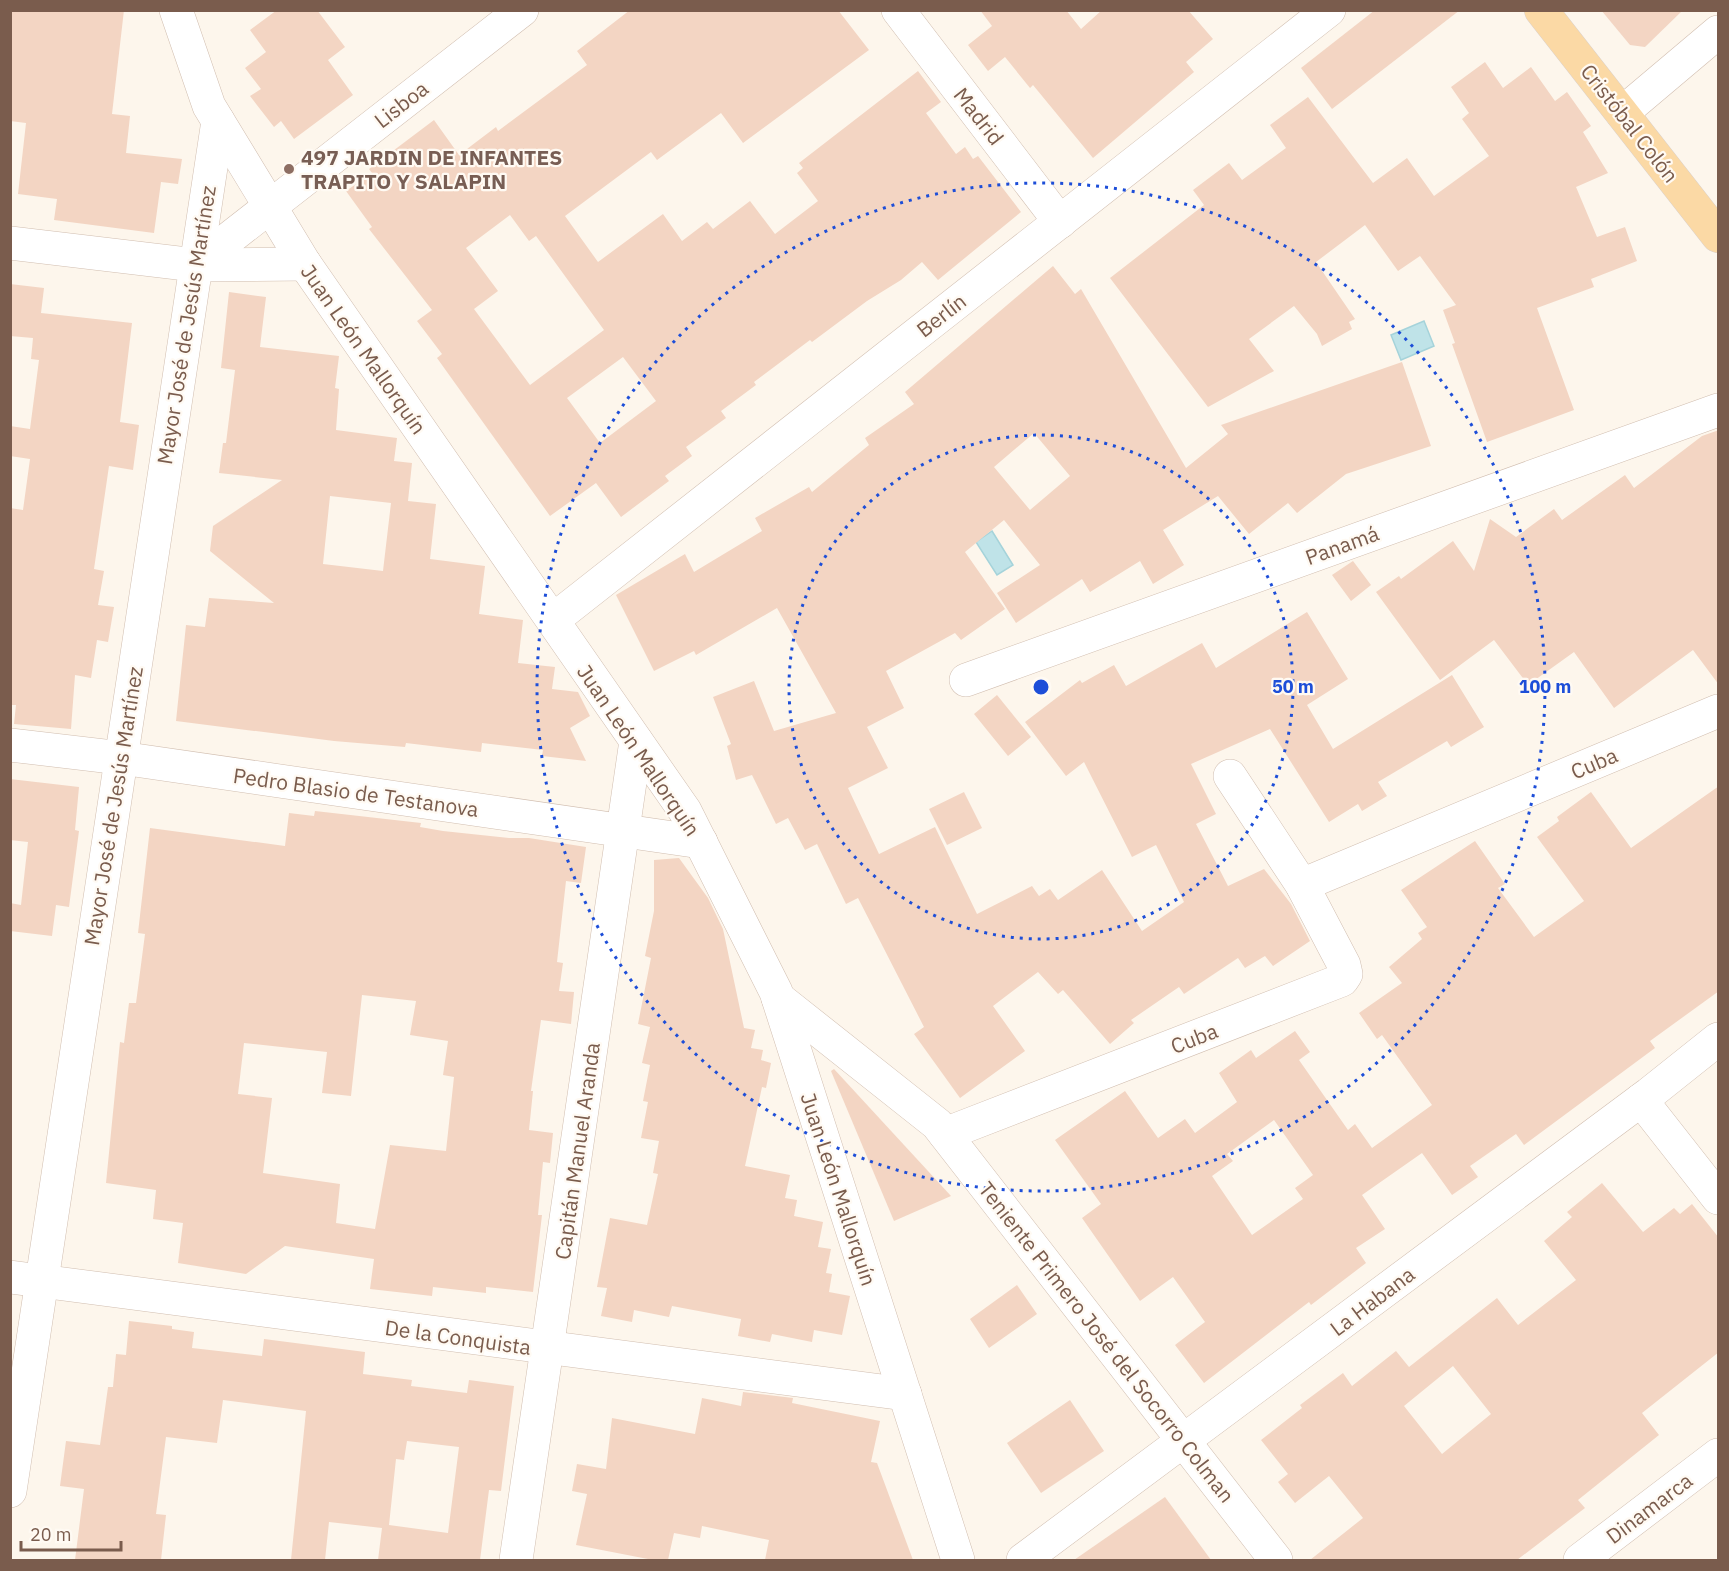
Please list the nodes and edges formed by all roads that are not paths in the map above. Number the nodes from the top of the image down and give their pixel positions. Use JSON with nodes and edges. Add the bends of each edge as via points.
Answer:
{"nodes":[{"id":1,"x":176,"y":10,"type":"edge"},
{"id":2,"x":522,"y":10,"type":"edge"},
{"id":3,"x":898,"y":10,"type":"edge"},
{"id":4,"x":1329,"y":10,"type":"edge"},
{"id":5,"x":1541,"y":10,"type":"edge"},
{"id":6,"x":1719,"y":32,"type":"edge"},
{"id":7,"x":1622,"y":113,"type":"junction"},
{"id":8,"x":218,"y":121,"type":"junction"},
{"id":9,"x":268,"y":207,"type":"junction"},
{"id":10,"x":1060,"y":222,"type":"junction"},
{"id":11,"x":1719,"y":236,"type":"edge"},
{"id":12,"x":10,"y":243,"type":"edge"},
{"id":13,"x":305,"y":264,"type":"junction"},
{"id":14,"x":195,"y":265,"type":"junction"},
{"id":15,"x":1719,"y":410,"type":"edge"},
{"id":16,"x":553,"y":620,"type":"junction"},
{"id":17,"x":966,"y":680,"type":"dead end"},
{"id":18,"x":1719,"y":711,"type":"edge"},
{"id":19,"x":636,"y":741,"type":"junction"},
{"id":20,"x":10,"y":745,"type":"edge"},
{"id":21,"x":121,"y":758,"type":"junction"},
{"id":22,"x":1230,"y":776,"type":"dead end"},
{"id":23,"x":624,"y":831,"type":"junction"},
{"id":24,"x":701,"y":842,"type":"junction"},
{"id":25,"x":1302,"y":885,"type":"junction"},
{"id":26,"x":778,"y":998,"type":"junction"},
{"id":27,"x":1719,"y":1039,"type":"edge"},
{"id":28,"x":1641,"y":1100,"type":"junction"},
{"id":29,"x":941,"y":1129,"type":"junction"},
{"id":30,"x":1719,"y":1198,"type":"edge"},
{"id":31,"x":26,"y":1279,"type":"edge"},
{"id":32,"x":548,"y":1349,"type":"junction"},
{"id":33,"x":905,"y":1394,"type":"junction"},
{"id":34,"x":1183,"y":1441,"type":"junction"},
{"id":35,"x":1719,"y":1455,"type":"edge"},
{"id":36,"x":10,"y":1491,"type":"edge"},
{"id":37,"x":516,"y":1560,"type":"edge"},
{"id":38,"x":958,"y":1560,"type":"edge"},
{"id":39,"x":1023,"y":1560,"type":"edge"},
{"id":40,"x":1276,"y":1560,"type":"edge"},
{"id":41,"x":1580,"y":1560,"type":"edge"}],
"edges":[{"from":1,"to":8,"type":"street","name":"Juan León Mallorquín","via":[[209,106]]},
{"from":2,"to":9,"type":"street","name":"Lisboa"},
{"from":3,"to":10,"type":"street","name":"Madrid"},
{"from":4,"to":10,"type":"street","name":"Berlín"},
{"from":5,"to":7,"type":"main road","name":"Cristóbal Colón"},
{"from":6,"to":7,"type":"street"},
{"from":7,"to":11,"type":"main road","name":"Cristóbal Colón"},
{"from":8,"to":9,"type":"street","name":"Juan León Mallorquín"},
{"from":8,"to":14,"type":"street","name":"Mayor José de Jesús Martínez"},
{"from":9,"to":13,"type":"street","name":"Juan León Mallorquín"},
{"from":9,"to":14,"type":"street","name":"Lisboa"},
{"from":10,"to":16,"type":"street","name":"Berlín"},
{"from":12,"to":14,"type":"street"},
{"from":13,"to":14,"type":"street"},
{"from":13,"to":16,"type":"street","name":"Juan León Mallorquín"},
{"from":14,"to":21,"type":"street","name":"Mayor José de Jesús Martínez"},
{"from":15,"to":17,"type":"street","name":"Panamá"},
{"from":16,"to":19,"type":"street","name":"Juan León Mallorquín"},
{"from":18,"to":25,"type":"street","name":"Cuba"},
{"from":19,"to":23,"type":"street","name":"Capitán Manuel Aranda"},
{"from":19,"to":24,"type":"street","name":"Juan León Mallorquín","via":[[685,811]]},
{"from":20,"to":21,"type":"street","name":"Pedro Blasio de Testanova"},
{"from":21,"to":23,"type":"street","name":"Pedro Blasio de Testanova"},
{"from":21,"to":31,"type":"street","name":"Mayor José de Jesús Martínez"},
{"from":22,"to":25,"type":"street","name":"Cuba"},
{"from":23,"to":24,"type":"street","name":"Pedro Blasio de Testanova"},
{"from":23,"to":32,"type":"street","name":"Capitán Manuel Aranda"},
{"from":24,"to":26,"type":"street","name":"Juan León Mallorquín"},
{"from":25,"to":29,"type":"street","name":"Cuba","via":[[1344,965],[1346,974],[1342,980]]},
{"from":26,"to":29,"type":"street","name":"Teniente Primero José del Socorro Colman"},
{"from":26,"to":33,"type":"street","name":"Juan León Mallorquín"},
{"from":27,"to":28,"type":"street","name":"La Habana"},
{"from":28,"to":30,"type":"street"},
{"from":28,"to":34,"type":"street","name":"La Habana"},
{"from":29,"to":34,"type":"street","name":"Teniente Primero José del Socorro Colman"},
{"from":31,"to":32,"type":"street","name":"De la Conquista"},
{"from":31,"to":36,"type":"street","name":"Mayor José de Jesús Martínez"},
{"from":32,"to":33,"type":"street","name":"De la Conquista"},
{"from":32,"to":37,"type":"street","name":"Capitán Manuel Aranda"},
{"from":33,"to":38,"type":"street","name":"Juan León Mallorquín"},
{"from":34,"to":39,"type":"street","name":"La Habana"},
{"from":34,"to":40,"type":"street","name":"Teniente Primero José del Socorro Colman"},
{"from":35,"to":41,"type":"street","name":"Dinamarca"}]}
